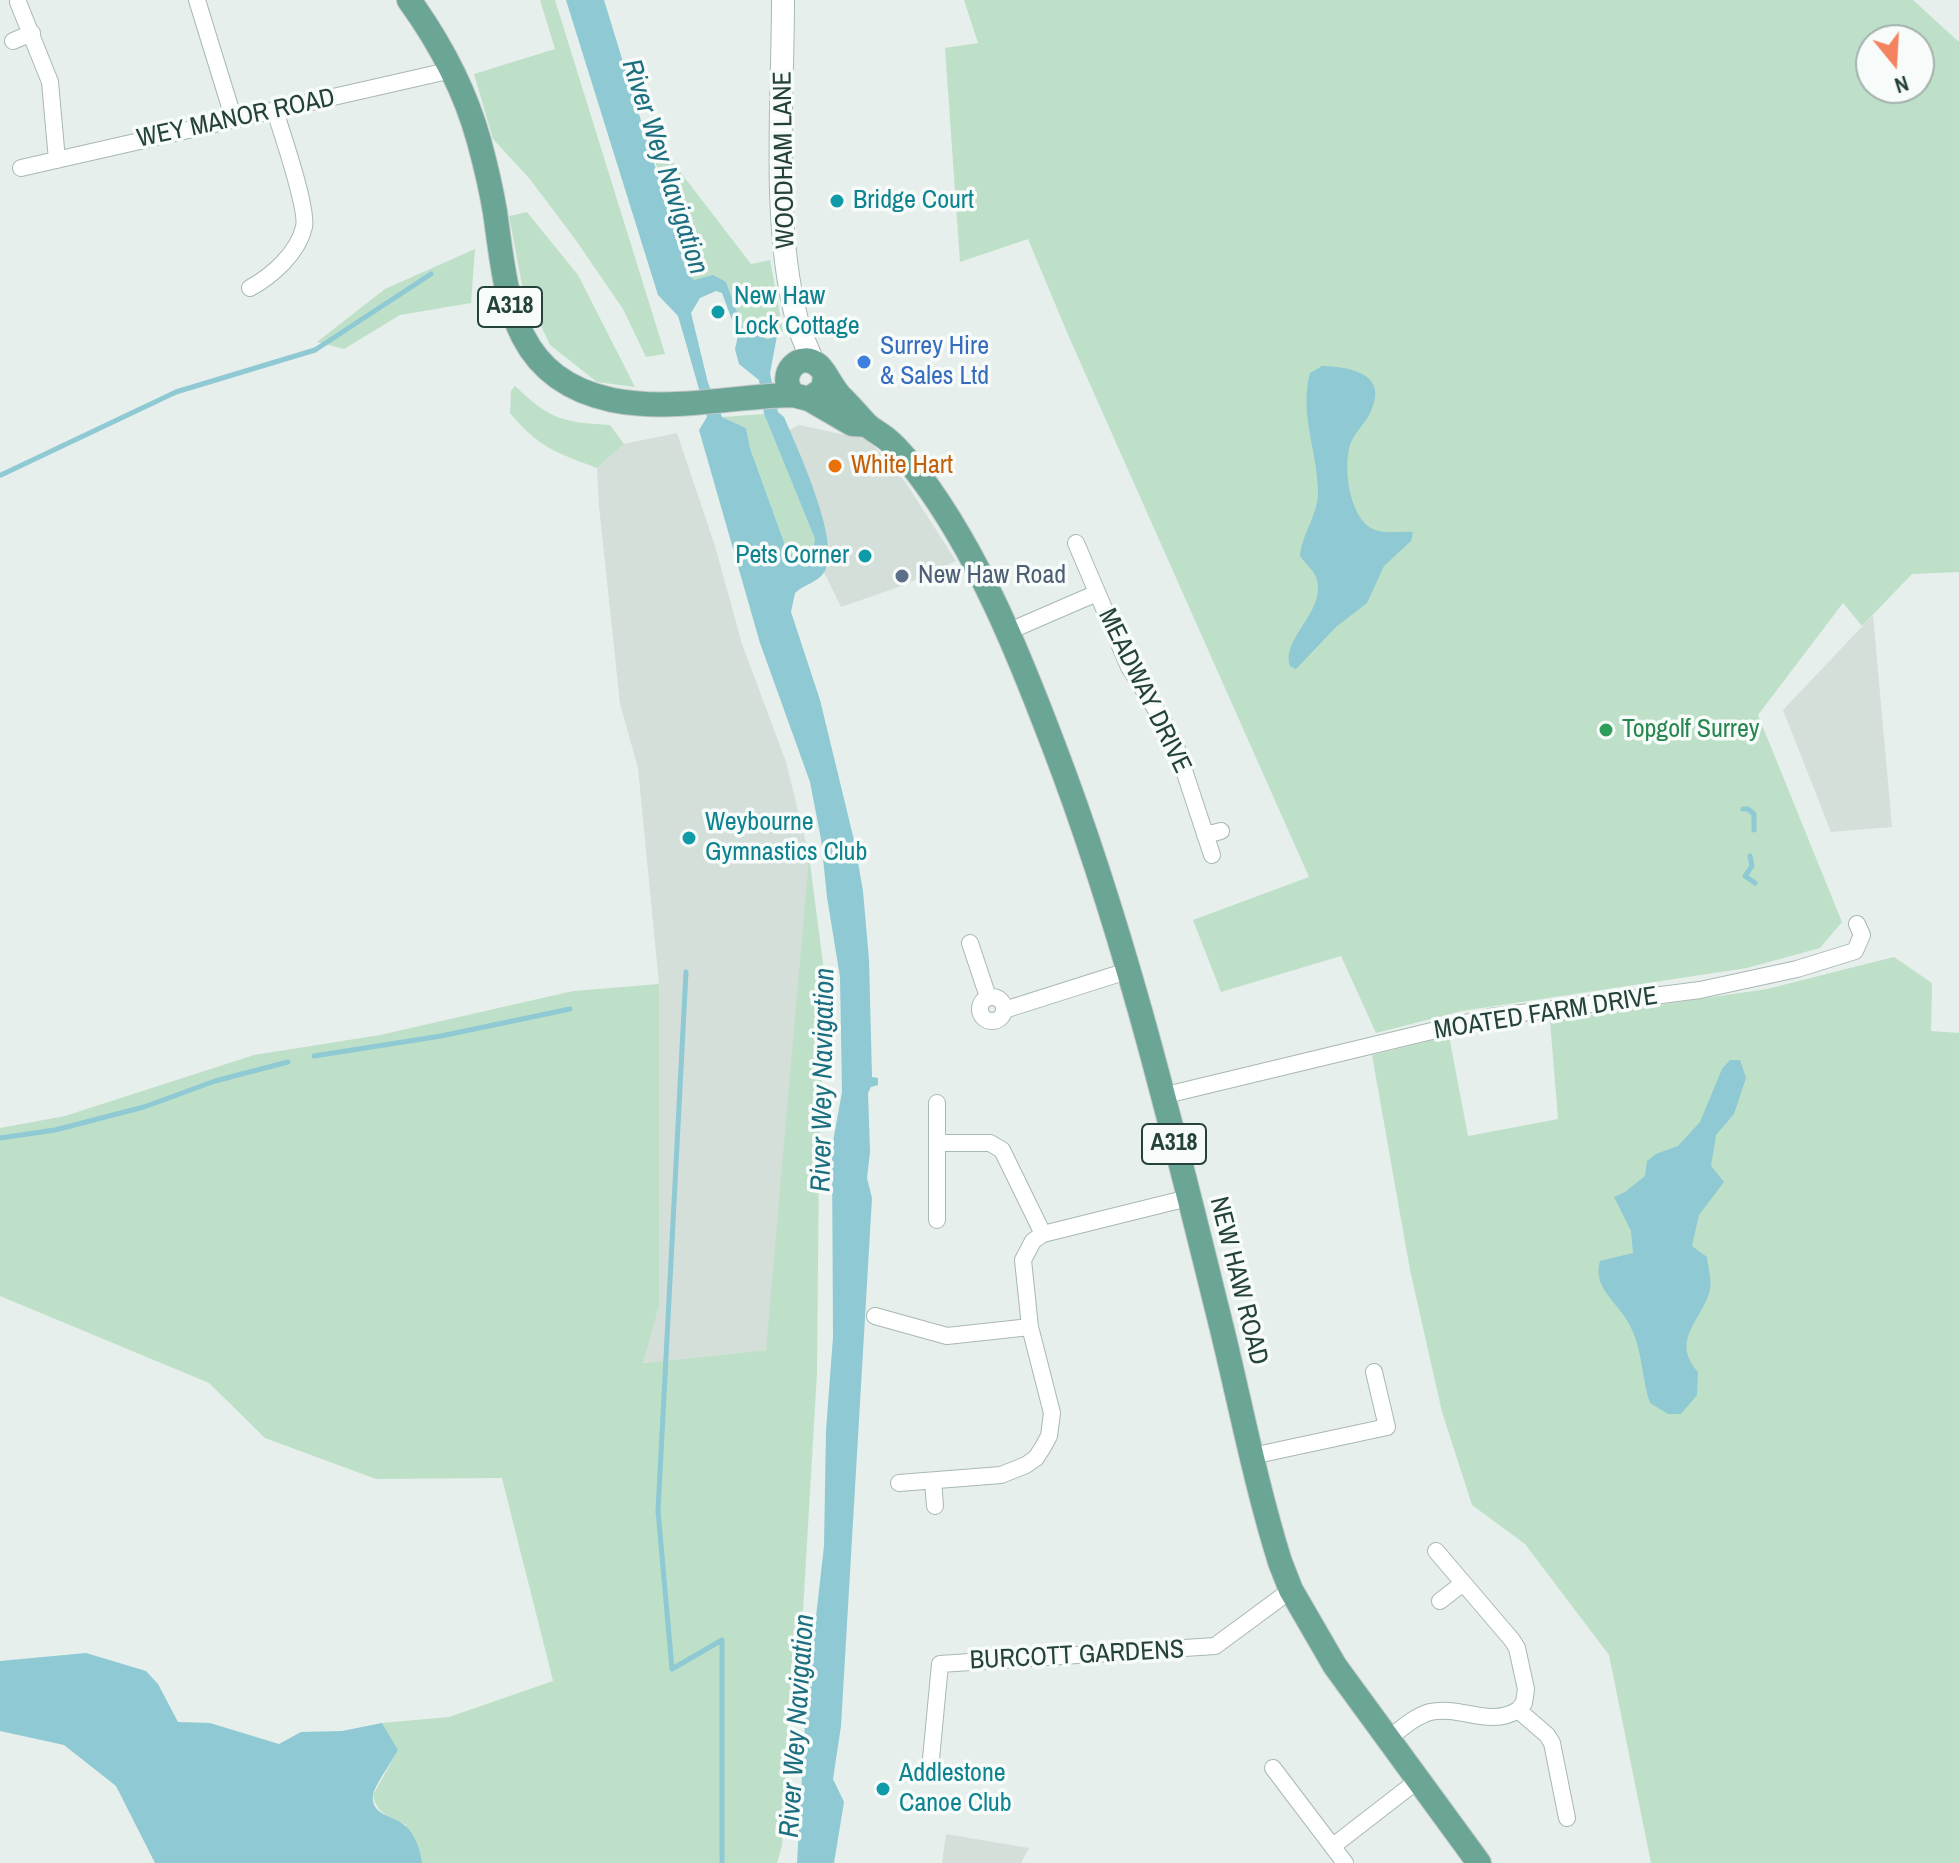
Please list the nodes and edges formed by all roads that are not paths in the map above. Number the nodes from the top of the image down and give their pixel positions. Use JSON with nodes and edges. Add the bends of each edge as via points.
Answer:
{"nodes":[{"id":1,"x":197,"y":0,"type":"edge"},
{"id":2,"x":409,"y":0,"type":"edge"},
{"id":3,"x":783,"y":0,"type":"edge"},
{"id":4,"x":18,"y":2,"type":"dead end"},
{"id":5,"x":32,"y":33,"type":"junction"},
{"id":6,"x":13,"y":41,"type":"dead end"},
{"id":7,"x":452,"y":70,"type":"junction"},
{"id":8,"x":275,"y":111,"type":"junction"},
{"id":9,"x":234,"y":120,"type":"junction"},
{"id":10,"x":57,"y":160,"type":"junction"},
{"id":11,"x":21,"y":168,"type":"dead end"},
{"id":12,"x":250,"y":288,"type":"dead end"},
{"id":13,"x":797,"y":382,"type":"junction"},
{"id":14,"x":1076,"y":543,"type":"dead end"},
{"id":15,"x":1097,"y":593,"type":"junction"},
{"id":16,"x":1007,"y":632,"type":"junction"},
{"id":17,"x":1212,"y":855,"type":"dead end"},
{"id":18,"x":1857,"y":924,"type":"dead end"},
{"id":19,"x":970,"y":943,"type":"dead end"},
{"id":20,"x":1130,"y":970,"type":"junction"},
{"id":21,"x":1162,"y":1096,"type":"junction"},
{"id":22,"x":937,"y":1103,"type":"dead end"},
{"id":23,"x":938,"y":1143,"type":"junction"},
{"id":24,"x":1188,"y":1198,"type":"junction"},
{"id":25,"x":937,"y":1220,"type":"dead end"},
{"id":26,"x":1043,"y":1234,"type":"junction"},
{"id":27,"x":875,"y":1316,"type":"dead end"},
{"id":28,"x":1030,"y":1327,"type":"junction"},
{"id":29,"x":1374,"y":1372,"type":"dead end"},
{"id":30,"x":1252,"y":1456,"type":"junction"},
{"id":31,"x":933,"y":1481,"type":"junction"},
{"id":32,"x":899,"y":1483,"type":"dead end"},
{"id":33,"x":935,"y":1506,"type":"dead end"},
{"id":34,"x":1436,"y":1551,"type":"dead end"},
{"id":35,"x":1462,"y":1584,"type":"junction"},
{"id":36,"x":1291,"y":1590,"type":"junction"},
{"id":37,"x":1440,"y":1601,"type":"dead end"},
{"id":38,"x":1518,"y":1710,"type":"junction"},
{"id":39,"x":1387,"y":1740,"type":"junction"},
{"id":40,"x":931,"y":1759,"type":"dead end"},
{"id":41,"x":1273,"y":1768,"type":"dead end"},
{"id":42,"x":1417,"y":1781,"type":"junction"},
{"id":43,"x":1567,"y":1818,"type":"dead end"},
{"id":44,"x":1333,"y":1846,"type":"junction"},
{"id":45,"x":1345,"y":1863,"type":"edge"},
{"id":46,"x":1479,"y":1863,"type":"edge"}],
"edges":[{"from":1,"to":9,"type":"street"},
{"from":2,"to":7,"type":"main road","number":"A318"},
{"from":3,"to":13,"type":"main road","name":"WOODHAM LANE","via":[[782,188]]},
{"from":4,"to":5,"type":"street"},
{"from":5,"to":6,"type":"street"},
{"from":5,"to":10,"type":"street","via":[[50,82]]},
{"from":7,"to":8,"type":"street","name":"WEY MANOR ROAD"},
{"from":7,"to":13,"type":"main road","number":"A318","via":[[478,140],[507,297],[528,346],[559,376],[591,394],[640,404],[750,397]]},
{"from":8,"to":9,"type":"street","name":"WEY MANOR ROAD"},
{"from":8,"to":12,"type":"street","via":[[305,225],[279,267]]},
{"from":9,"to":10,"type":"street","name":"WEY MANOR ROAD"},
{"from":10,"to":11,"type":"street","name":"WEY MANOR ROAD"},
{"from":13,"to":16,"type":"main road","name":"NEW HAW ROAD","number":"A318","via":[[839,396],[902,453],[963,546]]},
{"from":14,"to":15,"type":"street","name":"MEADWAY DRIVE"},
{"from":15,"to":16,"type":"street","name":"MEADWAY DRIVE"},
{"from":15,"to":17,"type":"street","name":"MEADWAY DRIVE","via":[[1129,667],[1177,749],[1213,833]]},
{"from":16,"to":20,"type":"main road","name":"NEW HAW ROAD","number":"A318","via":[[1073,797]]},
{"from":18,"to":21,"type":"street","name":"MOATED FARM DRIVE","via":[[1862,935],[1855,951],[1797,969],[1700,990],[1490,1017]]},
{"from":19,"to":20,"type":"street","via":[[988,997],[999,999],[1004,1010]]},
{"from":20,"to":21,"type":"main road","name":"NEW HAW ROAD","number":"A318"},
{"from":21,"to":24,"type":"main road","name":"NEW HAW ROAD","number":"A318"},
{"from":22,"to":23,"type":"street"},
{"from":23,"to":25,"type":"street"},
{"from":23,"to":26,"type":"street","via":[[990,1143],[1002,1150]]},
{"from":24,"to":26,"type":"street"},
{"from":24,"to":30,"type":"main road","name":"NEW HAW ROAD","number":"A318"},
{"from":26,"to":28,"type":"street","via":[[1023,1260]]},
{"from":27,"to":28,"type":"street","via":[[947,1336]]},
{"from":28,"to":31,"type":"street","via":[[1052,1413],[1043,1447],[1026,1465],[1001,1475]]},
{"from":29,"to":30,"type":"street","via":[[1387,1427]]},
{"from":30,"to":36,"type":"main road","name":"NEW HAW ROAD","number":"A318"},
{"from":31,"to":32,"type":"street"},
{"from":31,"to":33,"type":"street"},
{"from":34,"to":35,"type":"street"},
{"from":35,"to":37,"type":"street"},
{"from":35,"to":38,"type":"street","via":[[1517,1648],[1526,1689]]},
{"from":36,"to":39,"type":"main road","name":"NEW HAW ROAD","number":"A318"},
{"from":36,"to":40,"type":"street","name":"BURCOTT GARDENS","via":[[1215,1646],[940,1664]]},
{"from":38,"to":39,"type":"street","via":[[1495,1718],[1432,1712]]},
{"from":38,"to":43,"type":"street","via":[[1552,1743]]},
{"from":39,"to":42,"type":"main road","name":"NEW HAW ROAD","number":"A318"},
{"from":41,"to":44,"type":"street"},
{"from":42,"to":44,"type":"street"},
{"from":42,"to":46,"type":"main road","name":"NEW HAW ROAD","number":"A318"},
{"from":44,"to":45,"type":"street"}]}
